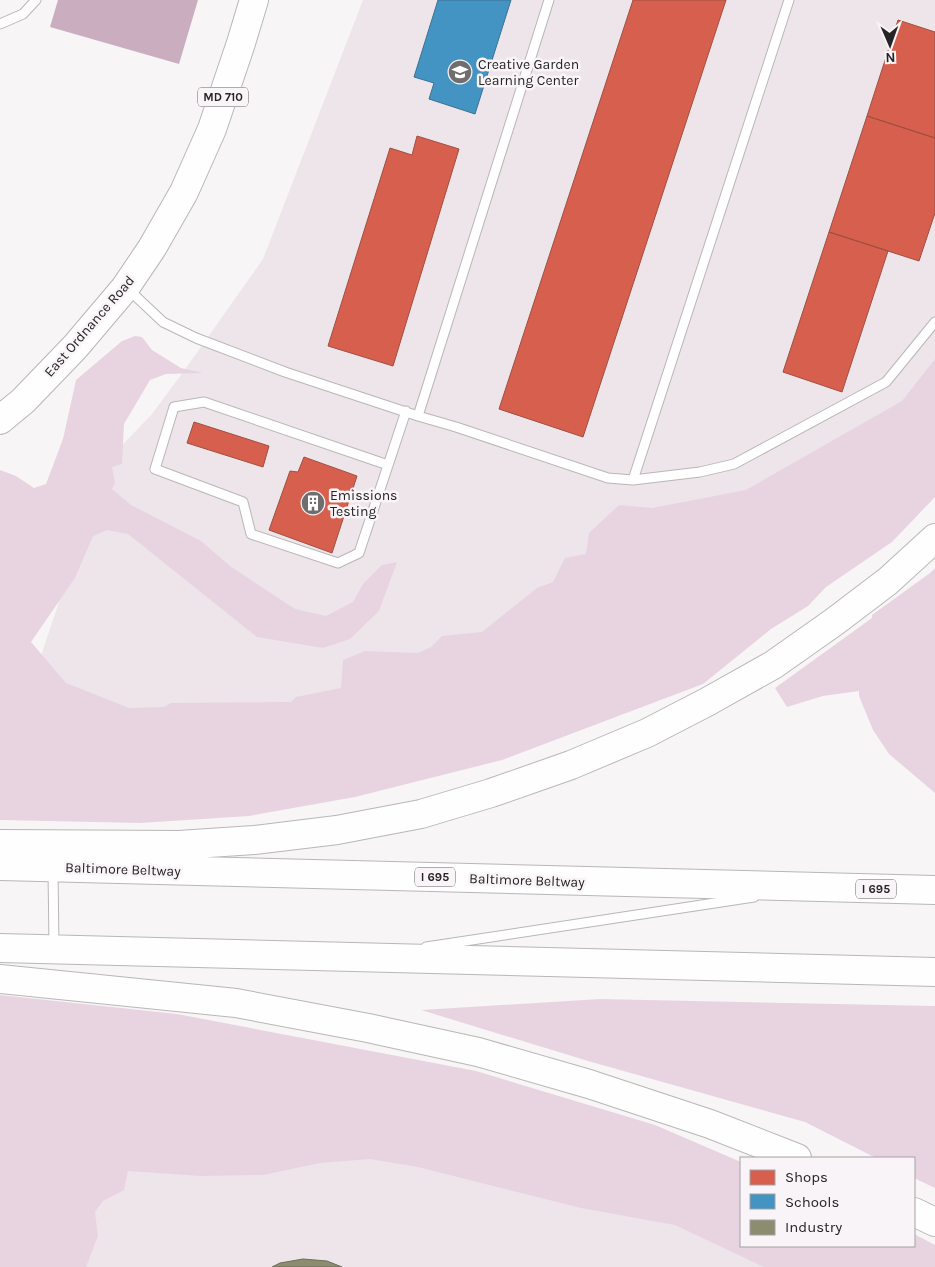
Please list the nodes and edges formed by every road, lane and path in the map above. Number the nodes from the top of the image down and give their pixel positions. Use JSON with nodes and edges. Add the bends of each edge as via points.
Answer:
{"nodes":[{"id":1,"x":36,"y":0,"type":"edge"},
{"id":2,"x":254,"y":0,"type":"edge"},
{"id":3,"x":549,"y":0,"type":"edge"},
{"id":4,"x":789,"y":0,"type":"edge"},
{"id":5,"x":0,"y":24,"type":"edge"},
{"id":6,"x":126,"y":288,"type":"junction"},
{"id":7,"x":935,"y":322,"type":"edge"},
{"id":8,"x":406,"y":411,"type":"junction"},
{"id":9,"x":418,"y":416,"type":"junction"},
{"id":10,"x":0,"y":420,"type":"edge"},
{"id":11,"x":388,"y":465,"type":"junction"},
{"id":12,"x":633,"y":480,"type":"junction"},
{"id":13,"x":935,"y":538,"type":"edge"},
{"id":14,"x":0,"y":844,"type":"edge"},
{"id":15,"x":0,"y":866,"type":"edge"},
{"id":16,"x":53,"y":867,"type":"junction"},
{"id":17,"x":816,"y":888,"type":"junction"},
{"id":18,"x":935,"y":890,"type":"edge"},
{"id":19,"x":0,"y":948,"type":"edge"},
{"id":20,"x":418,"y":948,"type":"dead end"},
{"id":21,"x":54,"y":949,"type":"junction"},
{"id":22,"x":408,"y":950,"type":"dead end"},
{"id":23,"x":360,"y":957,"type":"junction"},
{"id":24,"x":935,"y":972,"type":"edge"},
{"id":25,"x":0,"y":980,"type":"edge"},
{"id":26,"x":794,"y":1157,"type":"edge"},
{"id":27,"x":915,"y":1212,"type":"edge"},
{"id":28,"x":935,"y":1222,"type":"edge"}],
"edges":[{"from":1,"to":5,"type":"lane","via":[[23,14]]},
{"from":2,"to":6,"type":"main road","name":"East Ordnance Road","number":"MD 710","via":[[212,129],[184,192]]},
{"from":3,"to":9,"type":"lane"},
{"from":4,"to":12,"type":"lane"},
{"from":6,"to":8,"type":"lane","via":[[163,322],[196,338],[285,372]]},
{"from":6,"to":10,"type":"main road","name":"East Ordnance Road","number":"MD 710","via":[[76,347]]},
{"from":7,"to":12,"type":"lane","via":[[886,382],[734,464],[700,472]]},
{"from":8,"to":9,"type":"lane"},
{"from":8,"to":11,"type":"lane"},
{"from":9,"to":12,"type":"lane","via":[[608,478]]},
{"from":11,"to":11,"type":"lane","via":[[204,402],[174,407],[155,469],[243,502],[251,534],[338,563],[359,553]]},
{"from":13,"to":14,"type":"main road","via":[[888,581],[765,670],[647,734],[490,793],[421,814],[337,830],[254,840],[179,845]]},
{"from":15,"to":16,"type":"main road","name":"Baltimore Beltway","number":"I 695"},
{"from":16,"to":17,"type":"main road","name":"Baltimore Beltway","number":"I 695"},
{"from":16,"to":21,"type":"lane"},
{"from":17,"to":18,"type":"main road","name":"Baltimore Beltway","number":"I 695"},
{"from":17,"to":20,"type":"lane"},
{"from":19,"to":21,"type":"main road"},
{"from":21,"to":23,"type":"main road"},
{"from":22,"to":23,"type":"lane"},
{"from":23,"to":24,"type":"main road"},
{"from":25,"to":26,"type":"main road","via":[[236,1003],[478,1052],[710,1124]]},
{"from":27,"to":28,"type":"main road"}]}
